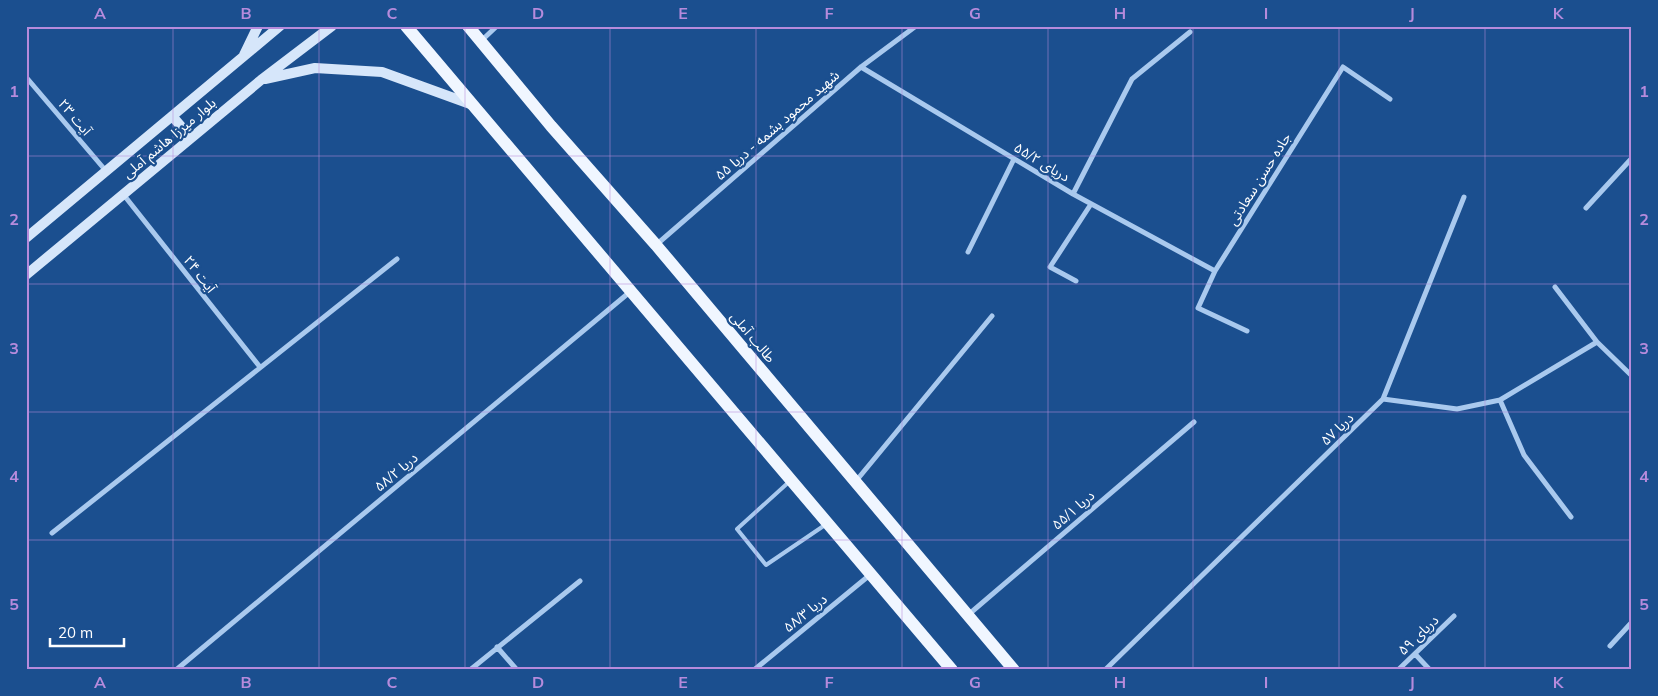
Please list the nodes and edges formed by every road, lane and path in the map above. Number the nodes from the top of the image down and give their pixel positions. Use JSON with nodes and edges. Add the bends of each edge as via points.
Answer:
{"nodes":[{"id":1,"x":258,"y":26,"type":"edge"},
{"id":2,"x":280,"y":26,"type":"edge"},
{"id":3,"x":332,"y":26,"type":"edge"},
{"id":4,"x":406,"y":26,"type":"edge"},
{"id":5,"x":468,"y":26,"type":"edge"},
{"id":6,"x":497,"y":26,"type":"edge"},
{"id":7,"x":916,"y":26,"type":"edge"},
{"id":8,"x":1190,"y":32,"type":"dead end"},
{"id":9,"x":480,"y":41,"type":"junction"},
{"id":10,"x":242,"y":59,"type":"junction"},
{"id":11,"x":861,"y":67,"type":"junction"},
{"id":12,"x":26,"y":77,"type":"edge"},
{"id":13,"x":261,"y":80,"type":"junction"},
{"id":14,"x":1390,"y":99,"type":"dead end"},
{"id":15,"x":473,"y":105,"type":"junction"},
{"id":16,"x":173,"y":117,"type":"junction"},
{"id":17,"x":191,"y":138,"type":"junction"},
{"id":18,"x":1632,"y":158,"type":"edge"},
{"id":19,"x":1014,"y":159,"type":"junction"},
{"id":20,"x":106,"y":172,"type":"junction"},
{"id":21,"x":123,"y":194,"type":"junction"},
{"id":22,"x":1073,"y":194,"type":"junction"},
{"id":23,"x":1464,"y":197,"type":"dead end"},
{"id":24,"x":1091,"y":204,"type":"junction"},
{"id":25,"x":1586,"y":208,"type":"dead end"},
{"id":26,"x":26,"y":238,"type":"edge"},
{"id":27,"x":656,"y":245,"type":"junction"},
{"id":28,"x":968,"y":252,"type":"dead end"},
{"id":29,"x":397,"y":259,"type":"dead end"},
{"id":30,"x":1214,"y":272,"type":"junction"},
{"id":31,"x":26,"y":275,"type":"edge"},
{"id":32,"x":1076,"y":281,"type":"dead end"},
{"id":33,"x":1555,"y":287,"type":"dead end"},
{"id":34,"x":631,"y":291,"type":"junction"},
{"id":35,"x":992,"y":316,"type":"dead end"},
{"id":36,"x":1247,"y":331,"type":"dead end"},
{"id":37,"x":1597,"y":342,"type":"junction"},
{"id":38,"x":260,"y":367,"type":"junction"},
{"id":39,"x":1632,"y":376,"type":"edge"},
{"id":40,"x":1383,"y":399,"type":"junction"},
{"id":41,"x":1500,"y":400,"type":"junction"},
{"id":42,"x":1194,"y":422,"type":"dead end"},
{"id":43,"x":792,"y":479,"type":"junction"},
{"id":44,"x":856,"y":481,"type":"junction"},
{"id":45,"x":1571,"y":517,"type":"dead end"},
{"id":46,"x":828,"y":523,"type":"junction"},
{"id":47,"x":52,"y":533,"type":"dead end"},
{"id":48,"x":871,"y":574,"type":"junction"},
{"id":49,"x":580,"y":581,"type":"dead end"},
{"id":50,"x":968,"y":615,"type":"junction"},
{"id":51,"x":1454,"y":616,"type":"dead end"},
{"id":52,"x":1632,"y":622,"type":"edge"},
{"id":53,"x":1610,"y":646,"type":"dead end"},
{"id":54,"x":497,"y":647,"type":"junction"},
{"id":55,"x":1415,"y":654,"type":"junction"},
{"id":56,"x":176,"y":670,"type":"edge"},
{"id":57,"x":470,"y":670,"type":"edge"},
{"id":58,"x":517,"y":670,"type":"edge"},
{"id":59,"x":754,"y":670,"type":"edge"},
{"id":60,"x":952,"y":670,"type":"edge"},
{"id":61,"x":1014,"y":670,"type":"edge"},
{"id":62,"x":1105,"y":670,"type":"edge"},
{"id":63,"x":1398,"y":670,"type":"edge"},
{"id":64,"x":1430,"y":670,"type":"edge"}],
"edges":[{"from":1,"to":10,"type":"main road"},
{"from":2,"to":10,"type":"main road","name":"بلوار میرزا هاشم آملی"},
{"from":3,"to":13,"type":"main road","name":"بلوار میرزا هاشم آملی"},
{"from":4,"to":15,"type":"main road"},
{"from":5,"to":9,"type":"main road","name":"طالب آملی"},
{"from":6,"to":9,"type":"street"},
{"from":7,"to":11,"type":"street","name":"شهید محمود بشمه - دریا ۵۵"},
{"from":8,"to":22,"type":"street","via":[[1132,78]]},
{"from":9,"to":27,"type":"main road","name":"طالب آملی"},
{"from":10,"to":16,"type":"main road","name":"بلوار میرزا هاشم آملی"},
{"from":11,"to":19,"type":"street","name":"دریای ۵۵/۲"},
{"from":11,"to":27,"type":"street","name":"شهید محمود بشمه - دریا ۵۵"},
{"from":12,"to":20,"type":"street","name":"آیت ۲۳"},
{"from":13,"to":15,"type":"main road","via":[[315,68],[382,72]]},
{"from":13,"to":17,"type":"main road","name":"بلوار میرزا هاشم آملی"},
{"from":14,"to":30,"type":"street","name":"جاده حسن سعادتی","via":[[1343,67]]},
{"from":15,"to":34,"type":"main road"},
{"from":16,"to":17,"type":"main road"},
{"from":16,"to":20,"type":"main road","name":"بلوار میرزا هاشم آملی"},
{"from":17,"to":21,"type":"main road","name":"بلوار میرزا هاشم آملی"},
{"from":18,"to":25,"type":"street"},
{"from":19,"to":22,"type":"street","name":"دریای ۵۵/۲"},
{"from":19,"to":28,"type":"street"},
{"from":20,"to":26,"type":"main road","name":"بلوار میرزا هاشم آملی"},
{"from":21,"to":31,"type":"main road","name":"بلوار میرزا هاشم آملی"},
{"from":21,"to":38,"type":"street","name":"آیت ۲۴"},
{"from":22,"to":24,"type":"street","name":"دریای ۵۵/۲"},
{"from":23,"to":40,"type":"street"},
{"from":24,"to":30,"type":"street","name":"دریای ۵۵/۲"},
{"from":24,"to":32,"type":"street","via":[[1050,267]]},
{"from":27,"to":44,"type":"main road","name":"طالب آملی"},
{"from":29,"to":38,"type":"street"},
{"from":30,"to":36,"type":"street","name":"جاده حسن سعادتی","via":[[1198,308]]},
{"from":33,"to":37,"type":"street"},
{"from":34,"to":43,"type":"main road"},
{"from":34,"to":56,"type":"street","name":"دریا ۵۸/۲"},
{"from":35,"to":44,"type":"street"},
{"from":37,"to":39,"type":"street"},
{"from":37,"to":41,"type":"street"},
{"from":38,"to":47,"type":"street"},
{"from":40,"to":41,"type":"street","via":[[1458,409]]},
{"from":40,"to":62,"type":"street","name":"دریا ۵۷"},
{"from":41,"to":45,"type":"street","via":[[1524,455]]},
{"from":42,"to":50,"type":"street","name":"دریا ۵۵/۱"},
{"from":43,"to":46,"type":"main road"},
{"from":43,"to":46,"type":"lane","via":[[737,528],[766,565]]},
{"from":44,"to":50,"type":"main road","name":"طالب آملی"},
{"from":46,"to":48,"type":"main road"},
{"from":48,"to":59,"type":"street","name":"دریا ۵۸/۳"},
{"from":48,"to":60,"type":"main road"},
{"from":49,"to":54,"type":"street"},
{"from":50,"to":61,"type":"main road","name":"طالب آملی"},
{"from":51,"to":55,"type":"street","name":"دریای ۵۹"},
{"from":52,"to":53,"type":"street"},
{"from":54,"to":57,"type":"street"},
{"from":54,"to":58,"type":"street"},
{"from":55,"to":63,"type":"street","name":"دریای ۵۹"},
{"from":55,"to":64,"type":"street"}]}
